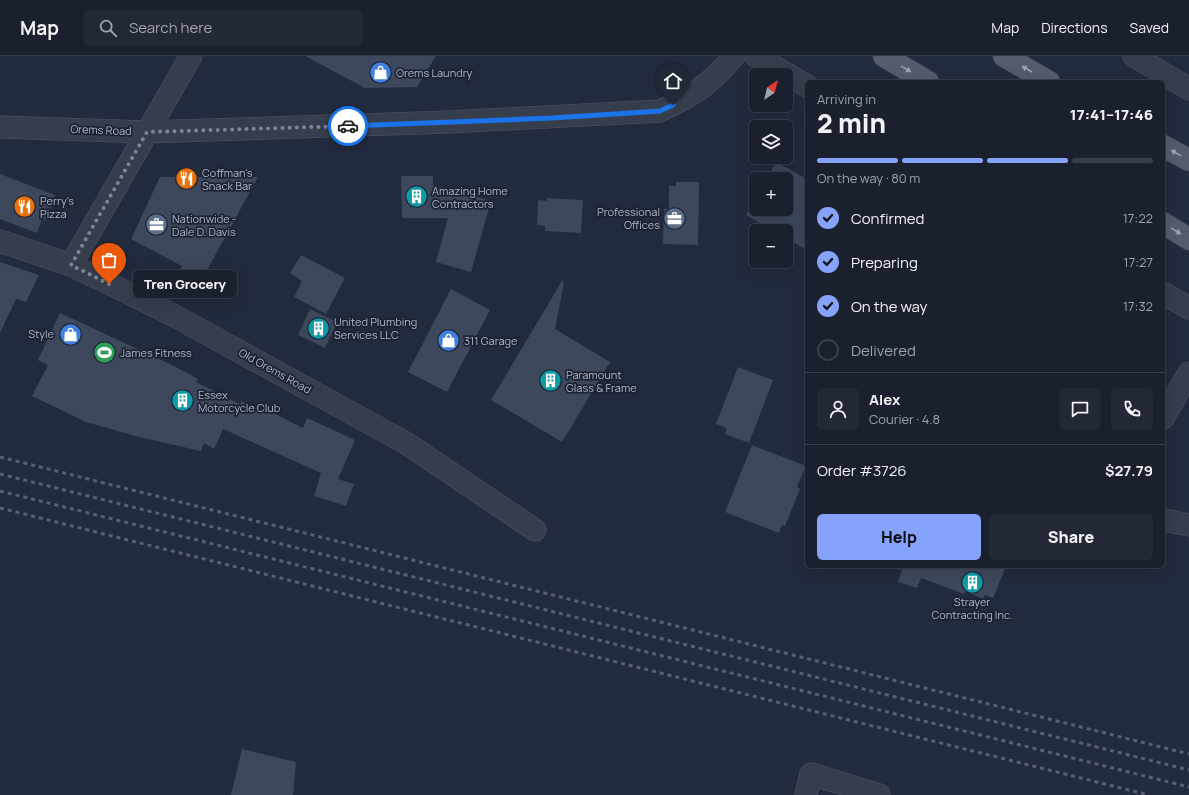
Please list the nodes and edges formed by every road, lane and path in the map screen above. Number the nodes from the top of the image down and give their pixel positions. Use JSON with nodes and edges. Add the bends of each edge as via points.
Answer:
{"nodes":[{"id":1,"x":191,"y":56,"type":"edge"},
{"id":2,"x":734,"y":56,"type":"edge"},
{"id":3,"x":756,"y":56,"type":"edge"},
{"id":4,"x":884,"y":56,"type":"edge"},
{"id":5,"x":1004,"y":56,"type":"edge"},
{"id":6,"x":1134,"y":56,"type":"edge"},
{"id":7,"x":925,"y":80,"type":"edge"},
{"id":8,"x":1046,"y":80,"type":"edge"},
{"id":9,"x":805,"y":85,"type":"edge"},
{"id":10,"x":1189,"y":89,"type":"edge"},
{"id":11,"x":2,"y":126,"type":"edge"},
{"id":12,"x":147,"y":132,"type":"junction"},
{"id":13,"x":1165,"y":147,"type":"edge"},
{"id":14,"x":1189,"y":160,"type":"edge"},
{"id":15,"x":1165,"y":224,"type":"edge"},
{"id":16,"x":1189,"y":239,"type":"edge"},
{"id":17,"x":0,"y":241,"type":"edge"},
{"id":18,"x":71,"y":265,"type":"junction"},
{"id":19,"x":1165,"y":294,"type":"edge"},
{"id":20,"x":1189,"y":308,"type":"edge"},
{"id":21,"x":1189,"y":373,"type":"edge"},
{"id":22,"x":1165,"y":415,"type":"edge"},
{"id":23,"x":1165,"y":520,"type":"edge"},
{"id":24,"x":1189,"y":525,"type":"edge"},
{"id":25,"x":535,"y":530,"type":"dead end"},
{"id":26,"x":806,"y":795,"type":"edge"},
{"id":27,"x":879,"y":795,"type":"edge"}],
"edges":[{"from":1,"to":12,"type":"street"},
{"from":2,"to":12,"type":"street","name":"Orems Road","via":[[703,88],[660,111],[465,121]]},
{"from":3,"to":9,"type":"street"},
{"from":4,"to":7,"type":"main road","one_way":true},
{"from":8,"to":5,"type":"main road","one_way":true},
{"from":6,"to":10,"type":"street"},
{"from":11,"to":12,"type":"street","name":"Orems Road"},
{"from":12,"to":18,"type":"street"},
{"from":14,"to":13,"type":"main road","one_way":true},
{"from":15,"to":16,"type":"main road","one_way":true},
{"from":17,"to":18,"type":"street","name":"Old Orems Road"},
{"from":18,"to":25,"type":"street","name":"Old Orems Road","via":[[173,315],[406,443]]},
{"from":19,"to":20,"type":"street"},
{"from":21,"to":22,"type":"street"},
{"from":23,"to":24,"type":"street"},
{"from":26,"to":27,"type":"street","via":[[810,774]]}]}
